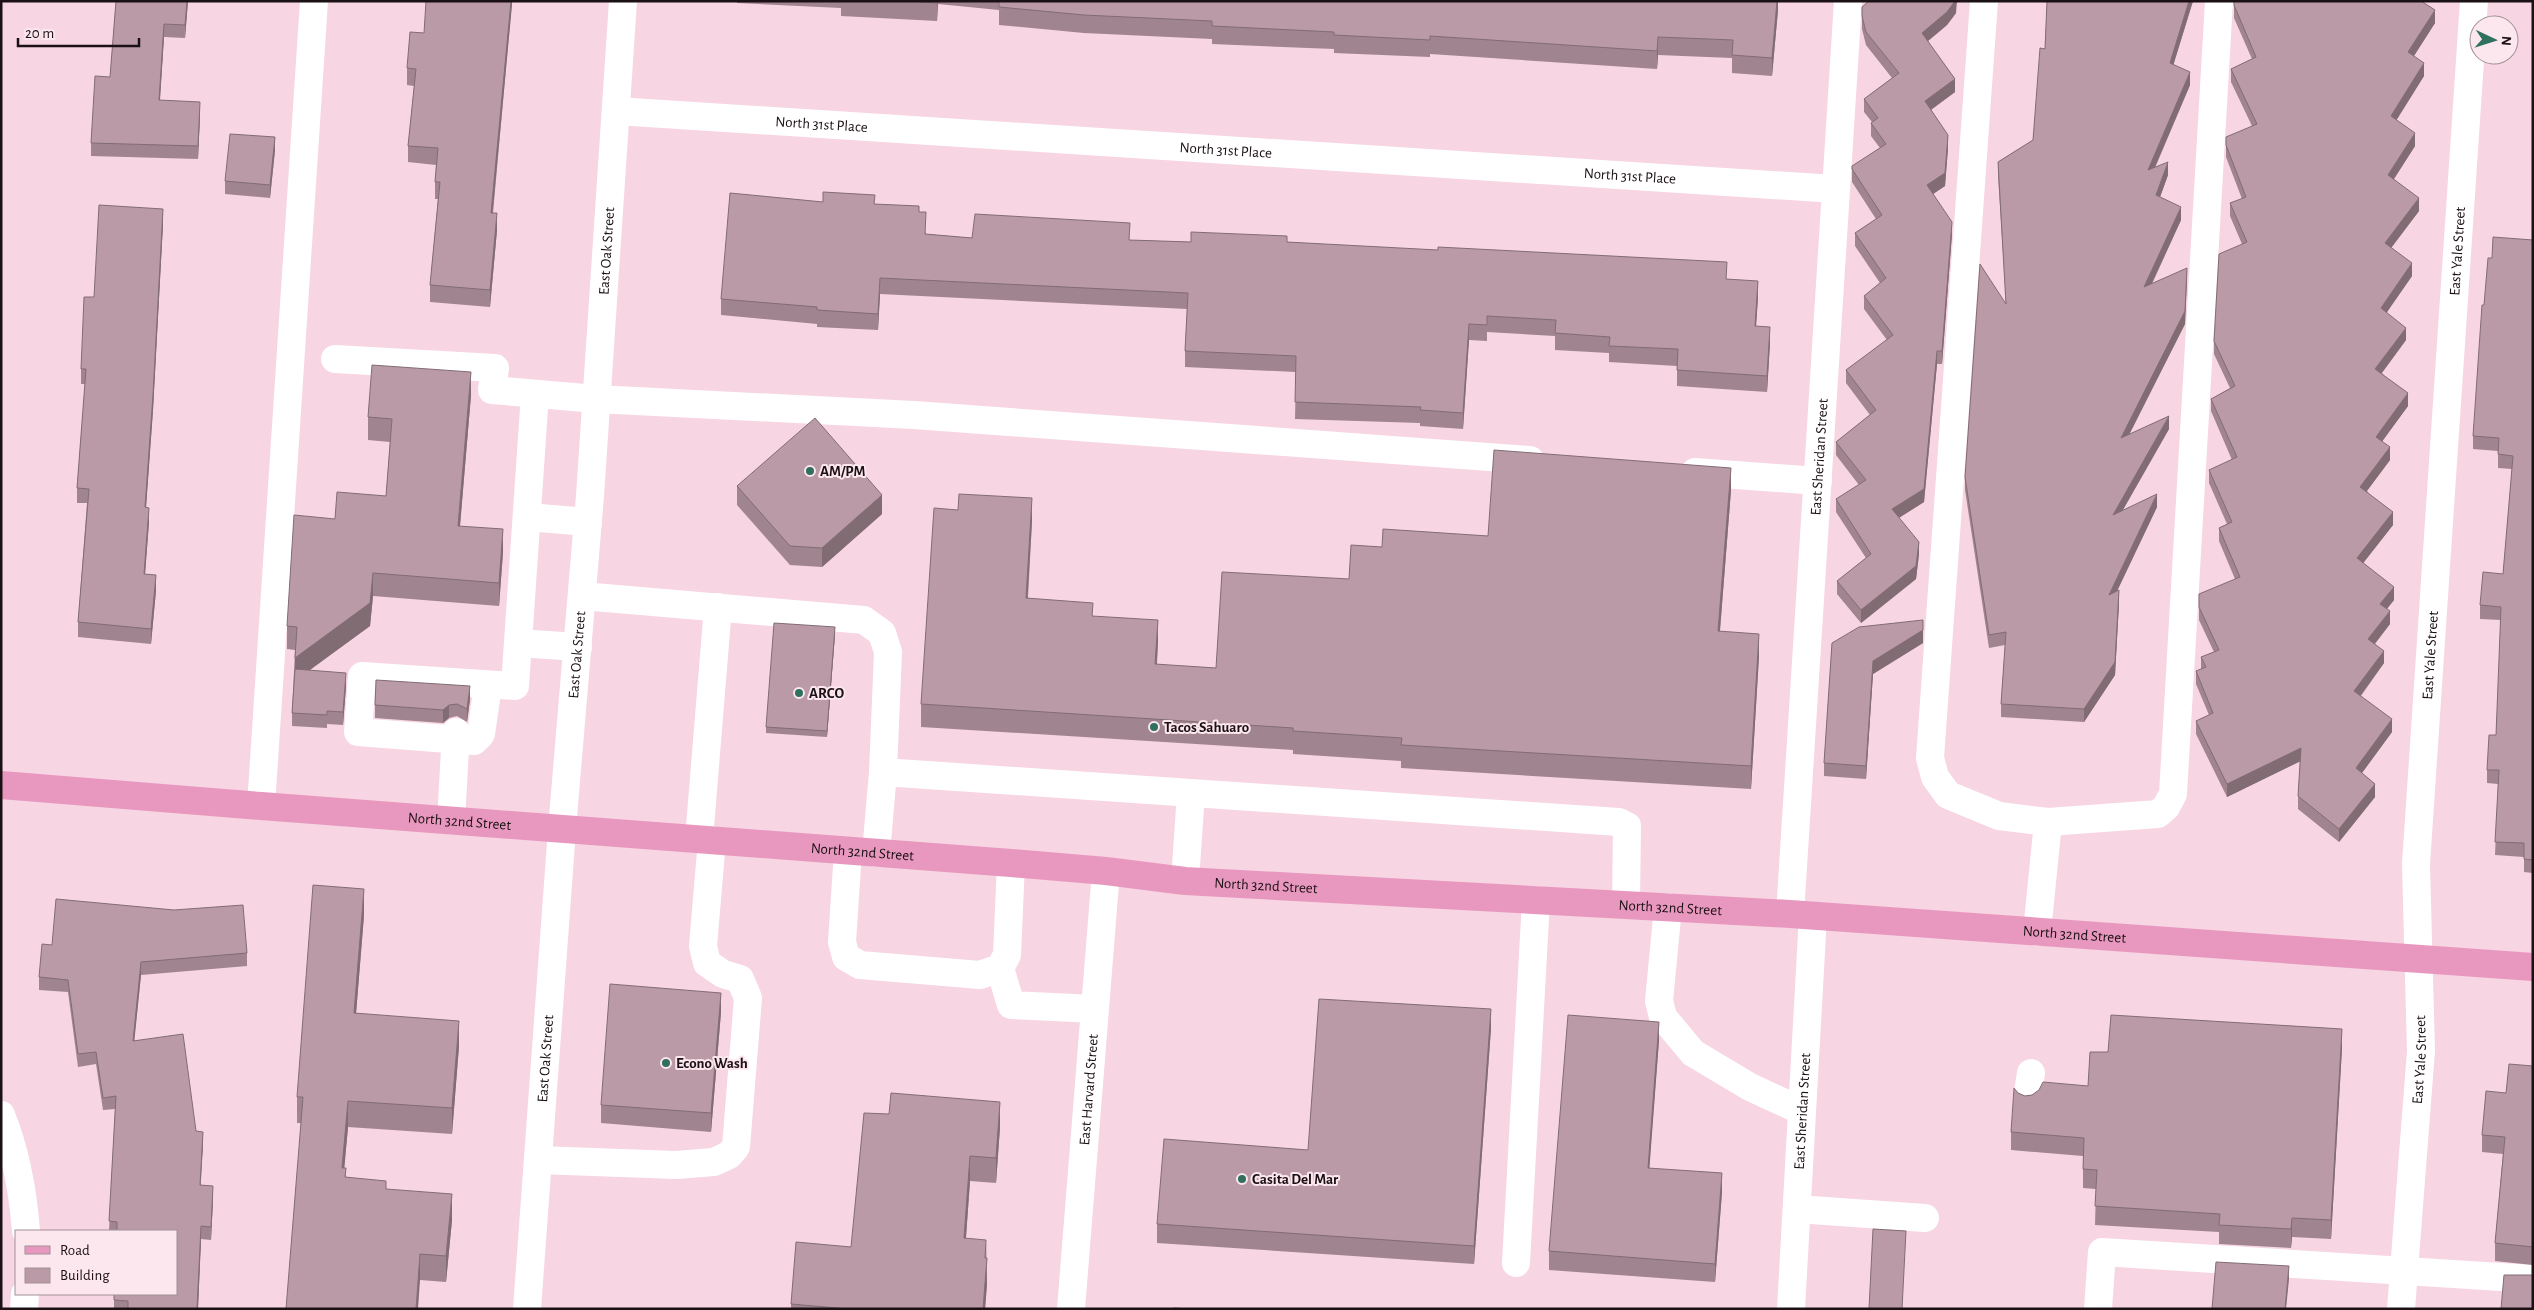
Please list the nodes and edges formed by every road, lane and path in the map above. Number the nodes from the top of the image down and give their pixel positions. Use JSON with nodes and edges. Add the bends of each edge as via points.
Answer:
{"nodes":[{"id":1,"x":314,"y":1,"type":"edge"},
{"id":2,"x":623,"y":1,"type":"edge"},
{"id":3,"x":1848,"y":1,"type":"edge"},
{"id":4,"x":1984,"y":1,"type":"edge"},
{"id":5,"x":2219,"y":1,"type":"edge"},
{"id":6,"x":2474,"y":1,"type":"edge"},
{"id":7,"x":616,"y":111,"type":"junction"},
{"id":8,"x":1836,"y":189,"type":"junction"},
{"id":9,"x":335,"y":359,"type":"dead end"},
{"id":10,"x":535,"y":394,"type":"junction"},
{"id":11,"x":596,"y":399,"type":"junction"},
{"id":12,"x":1560,"y":462,"type":"edge"},
{"id":13,"x":1669,"y":470,"type":"edge"},
{"id":14,"x":1818,"y":481,"type":"junction"},
{"id":15,"x":527,"y":517,"type":"junction"},
{"id":16,"x":588,"y":522,"type":"junction"},
{"id":17,"x":582,"y":596,"type":"junction"},
{"id":18,"x":718,"y":607,"type":"junction"},
{"id":19,"x":518,"y":643,"type":"junction"},
{"id":20,"x":578,"y":647,"type":"junction"},
{"id":21,"x":488,"y":685,"type":"junction"},
{"id":22,"x":456,"y":736,"type":"junction"},
{"id":23,"x":883,"y":772,"type":"junction"},
{"id":24,"x":1,"y":784,"type":"edge"},
{"id":25,"x":1191,"y":793,"type":"junction"},
{"id":26,"x":261,"y":806,"type":"junction"},
{"id":27,"x":451,"y":820,"type":"junction"},
{"id":28,"x":2048,"y":822,"type":"junction"},
{"id":29,"x":562,"y":829,"type":"junction"},
{"id":30,"x":705,"y":840,"type":"junction"},
{"id":31,"x":848,"y":852,"type":"junction"},
{"id":32,"x":876,"y":853,"type":"junction"},
{"id":33,"x":1011,"y":863,"type":"junction"},
{"id":34,"x":1106,"y":871,"type":"junction"},
{"id":35,"x":1185,"y":881,"type":"junction"},
{"id":36,"x":1536,"y":900,"type":"junction"},
{"id":37,"x":1626,"y":905,"type":"junction"},
{"id":38,"x":1668,"y":907,"type":"junction"},
{"id":39,"x":1802,"y":915,"type":"junction"},
{"id":40,"x":2037,"y":932,"type":"junction"},
{"id":41,"x":2419,"y":958,"type":"junction"},
{"id":42,"x":2533,"y":967,"type":"edge"},
{"id":43,"x":1000,"y":968,"type":"junction"},
{"id":44,"x":1095,"y":1009,"type":"junction"},
{"id":45,"x":2031,"y":1073,"type":"dead end"},
{"id":46,"x":2027,"y":1099,"type":"edge"},
{"id":47,"x":1802,"y":1111,"type":"junction"},
{"id":48,"x":1,"y":1115,"type":"edge"},
{"id":49,"x":538,"y":1160,"type":"junction"},
{"id":50,"x":1796,"y":1209,"type":"junction"},
{"id":51,"x":1926,"y":1218,"type":"dead end"},
{"id":52,"x":26,"y":1230,"type":"edge"},
{"id":53,"x":1516,"y":1263,"type":"dead end"},
{"id":54,"x":2404,"y":1272,"type":"junction"},
{"id":55,"x":2533,"y":1279,"type":"edge"},
{"id":56,"x":25,"y":1295,"type":"edge"},
{"id":57,"x":24,"y":1309,"type":"edge"},
{"id":58,"x":527,"y":1309,"type":"edge"},
{"id":59,"x":1071,"y":1309,"type":"edge"},
{"id":60,"x":1791,"y":1309,"type":"edge"},
{"id":61,"x":2098,"y":1309,"type":"edge"},
{"id":62,"x":2401,"y":1309,"type":"edge"}],
"edges":[{"from":1,"to":26,"type":"street"},
{"from":2,"to":7,"type":"street","name":"East Oak Street"},
{"from":3,"to":8,"type":"street","name":"East Sheridan Street"},
{"from":4,"to":28,"type":"street","via":[[1930,758],[1936,777],[1948,795],[1998,816]]},
{"from":5,"to":28,"type":"street","via":[[2173,794],[2166,808],[2158,814]]},
{"from":6,"to":41,"type":"street","name":"East Yale Street","via":[[2416,864]]},
{"from":7,"to":8,"type":"street","name":"North 31st Place"},
{"from":7,"to":11,"type":"street","name":"East Oak Street"},
{"from":8,"to":14,"type":"street","name":"East Sheridan Street"},
{"from":9,"to":10,"type":"street","via":[[495,368],[492,390]]},
{"from":10,"to":11,"type":"street"},
{"from":10,"to":15,"type":"street"},
{"from":11,"to":12,"type":"street","via":[[914,415]]},
{"from":11,"to":16,"type":"street","name":"East Oak Street"},
{"from":13,"to":14,"type":"street"},
{"from":14,"to":39,"type":"street","name":"East Sheridan Street"},
{"from":15,"to":16,"type":"street"},
{"from":15,"to":19,"type":"street"},
{"from":16,"to":17,"type":"street","name":"East Oak Street"},
{"from":17,"to":18,"type":"street"},
{"from":17,"to":20,"type":"street","name":"East Oak Street"},
{"from":18,"to":23,"type":"street","via":[[864,620],[882,633],[888,652]]},
{"from":18,"to":30,"type":"street"},
{"from":19,"to":20,"type":"street"},
{"from":19,"to":21,"type":"street","via":[[515,686]]},
{"from":20,"to":29,"type":"street","name":"East Oak Street"},
{"from":21,"to":22,"type":"street","via":[[481,734],[474,741]]},
{"from":21,"to":22,"type":"street","via":[[459,688],[392,684],[362,676],[358,732],[388,738]]},
{"from":22,"to":27,"type":"street"},
{"from":23,"to":25,"type":"street"},
{"from":23,"to":32,"type":"street"},
{"from":24,"to":26,"type":"main road","name":"North 32nd Street"},
{"from":25,"to":35,"type":"street"},
{"from":25,"to":37,"type":"street","via":[[1619,822],[1627,826]]},
{"from":26,"to":27,"type":"main road","name":"North 32nd Street"},
{"from":27,"to":29,"type":"main road","name":"North 32nd Street"},
{"from":28,"to":40,"type":"street"},
{"from":29,"to":30,"type":"main road","name":"North 32nd Street"},
{"from":29,"to":49,"type":"street","name":"East Oak Street"},
{"from":30,"to":31,"type":"main road","name":"North 32nd Street"},
{"from":30,"to":49,"type":"street","via":[[703,946],[707,963],[740,980],[748,998],[736,1147],[729,1155],[714,1162],[676,1165]]},
{"from":31,"to":32,"type":"main road","name":"North 32nd Street"},
{"from":31,"to":43,"type":"street","via":[[842,942],[846,957],[860,965],[980,975]]},
{"from":32,"to":33,"type":"main road","name":"North 32nd Street"},
{"from":33,"to":34,"type":"main road","name":"North 32nd Street"},
{"from":33,"to":43,"type":"street","via":[[1007,955]]},
{"from":34,"to":35,"type":"main road","name":"North 32nd Street"},
{"from":34,"to":44,"type":"street","name":"East Harvard Street"},
{"from":35,"to":36,"type":"main road","name":"North 32nd Street"},
{"from":36,"to":37,"type":"main road","name":"North 32nd Street"},
{"from":36,"to":53,"type":"street"},
{"from":37,"to":38,"type":"main road","name":"North 32nd Street"},
{"from":38,"to":39,"type":"main road","name":"North 32nd Street"},
{"from":38,"to":47,"type":"street","via":[[1659,1001],[1663,1017],[1693,1054],[1750,1087]]},
{"from":39,"to":40,"type":"main road","name":"North 32nd Street"},
{"from":39,"to":47,"type":"street","name":"East Sheridan Street"},
{"from":40,"to":41,"type":"main road","name":"North 32nd Street"},
{"from":41,"to":42,"type":"main road","name":"North 32nd Street"},
{"from":41,"to":54,"type":"street","name":"East Yale Street","via":[[2421,1051]]},
{"from":43,"to":44,"type":"street","via":[[1011,1005]]},
{"from":44,"to":59,"type":"street","name":"East Harvard Street"},
{"from":45,"to":46,"type":"street"},
{"from":47,"to":50,"type":"street","name":"East Sheridan Street"},
{"from":48,"to":52,"type":"street","via":[[13,1150]]},
{"from":49,"to":58,"type":"street","name":"East Oak Street"},
{"from":50,"to":51,"type":"street"},
{"from":50,"to":60,"type":"street","name":"East Sheridan Street"},
{"from":54,"to":55,"type":"street"},
{"from":54,"to":61,"type":"street","via":[[2102,1252]]},
{"from":54,"to":62,"type":"street","name":"East Yale Street"},
{"from":56,"to":57,"type":"street"}]}
